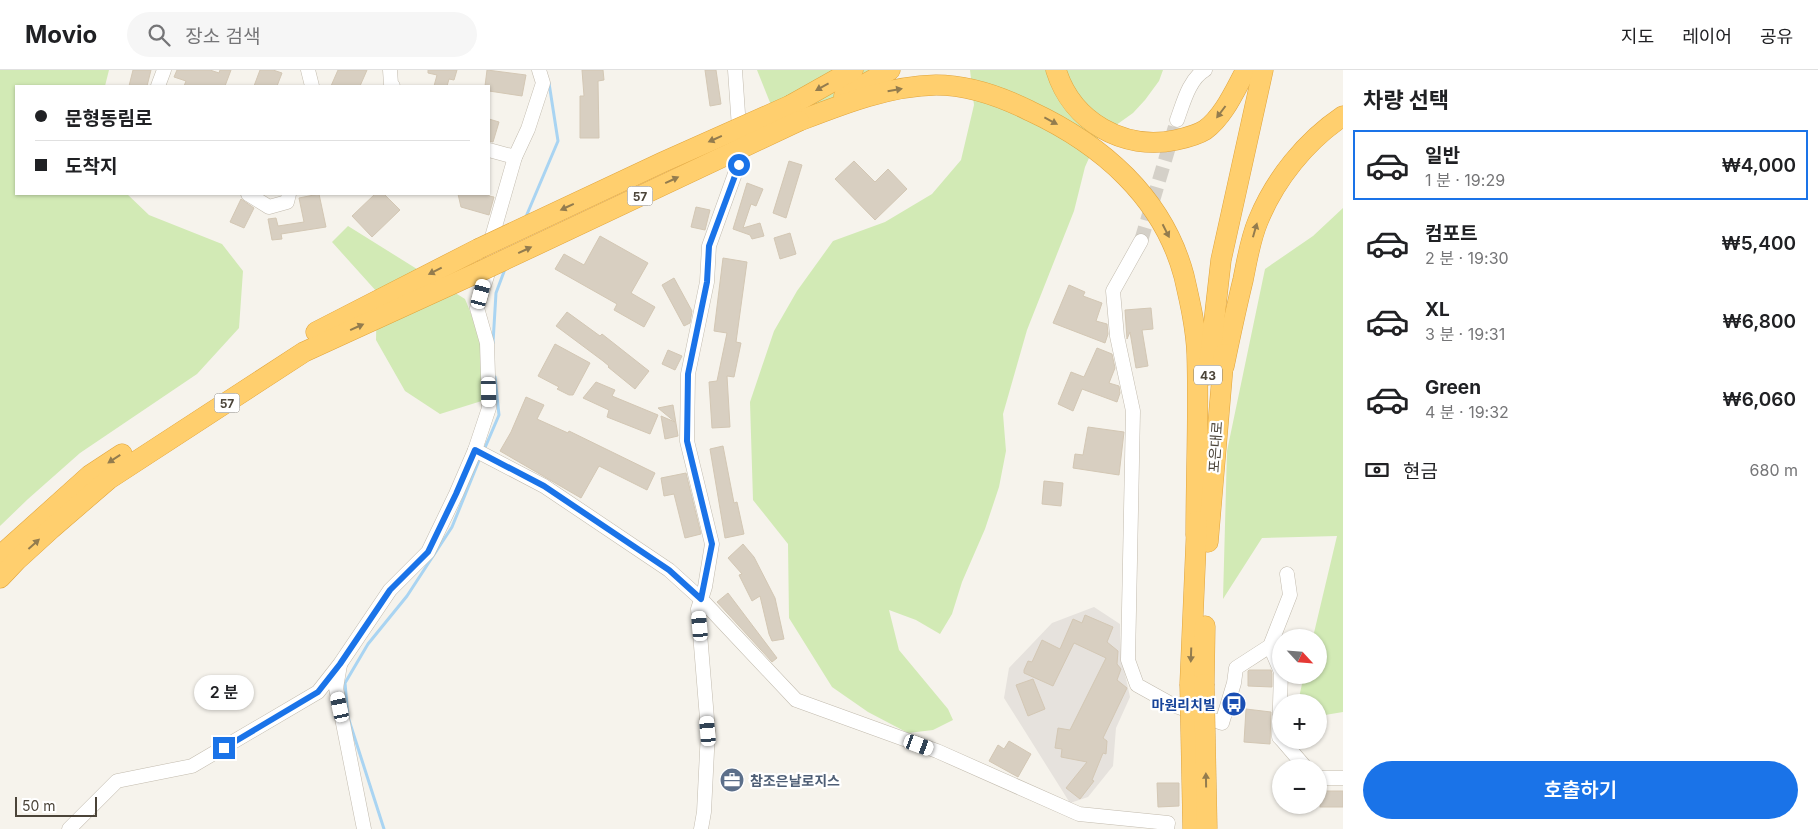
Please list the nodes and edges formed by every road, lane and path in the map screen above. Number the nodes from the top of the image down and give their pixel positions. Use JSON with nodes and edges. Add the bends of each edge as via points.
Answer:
{"nodes":[{"id":1,"x":164,"y":70,"type":"edge"},
{"id":2,"x":308,"y":70,"type":"edge"},
{"id":3,"x":390,"y":70,"type":"edge"},
{"id":4,"x":539,"y":70,"type":"edge"},
{"id":5,"x":735,"y":70,"type":"edge"},
{"id":6,"x":852,"y":70,"type":"edge"},
{"id":7,"x":890,"y":70,"type":"edge"},
{"id":8,"x":1056,"y":70,"type":"edge"},
{"id":9,"x":1205,"y":70,"type":"edge"},
{"id":10,"x":1246,"y":70,"type":"edge"},
{"id":11,"x":1263,"y":70,"type":"edge"},
{"id":12,"x":1277,"y":70,"type":"edge"},
{"id":13,"x":158,"y":85,"type":"edge"},
{"id":14,"x":312,"y":85,"type":"edge"},
{"id":15,"x":392,"y":85,"type":"edge"},
{"id":16,"x":795,"y":113,"type":"junction"},
{"id":17,"x":1343,"y":116,"type":"edge"},
{"id":18,"x":1177,"y":120,"type":"tunnel mouth"},
{"id":19,"x":490,"y":150,"type":"edge"},
{"id":20,"x":515,"y":157,"type":"junction"},
{"id":21,"x":250,"y":195,"type":"edge"},
{"id":22,"x":289,"y":195,"type":"edge"},
{"id":23,"x":1142,"y":242,"type":"tunnel mouth"},
{"id":24,"x":1221,"y":380,"type":"junction"},
{"id":25,"x":475,"y":450,"type":"junction"},
{"id":26,"x":1196,"y":535,"type":"junction"},
{"id":27,"x":0,"y":556,"type":"edge"},
{"id":28,"x":1287,"y":574,"type":"dead end"},
{"id":29,"x":0,"y":578,"type":"edge"},
{"id":30,"x":701,"y":599,"type":"junction"},
{"id":31,"x":1270,"y":646,"type":"junction"},
{"id":32,"x":340,"y":664,"type":"junction"},
{"id":33,"x":1197,"y":684,"type":"junction"},
{"id":34,"x":1280,"y":694,"type":"edge"},
{"id":35,"x":1290,"y":749,"type":"edge"},
{"id":36,"x":1298,"y":759,"type":"edge"},
{"id":37,"x":1327,"y":778,"type":"edge"},
{"id":38,"x":1343,"y":778,"type":"edge"},
{"id":39,"x":69,"y":829,"type":"edge"},
{"id":40,"x":364,"y":829,"type":"edge"},
{"id":41,"x":701,"y":829,"type":"edge"},
{"id":42,"x":1167,"y":829,"type":"edge"},
{"id":43,"x":1193,"y":829,"type":"edge"},
{"id":44,"x":1207,"y":829,"type":"edge"}],
"edges":[{"from":1,"to":13,"type":"street"},
{"from":2,"to":14,"type":"street"},
{"from":3,"to":15,"type":"street"},
{"from":4,"to":20,"type":"street","via":[[543,83],[528,130]]},
{"from":5,"to":30,"type":"street","via":[[741,157],[709,246],[707,282],[688,374],[687,441],[712,544]]},
{"from":6,"to":16,"type":"highway","number":"57","one_way":true},
{"from":7,"to":16,"type":"highway","number":"57"},
{"from":10,"to":8,"type":"highway","one_way":true,"via":[[1233,96],[1204,130],[1182,139],[1154,143],[1124,140],[1095,124],[1066,94]]},
{"from":9,"to":18,"type":"street","via":[[1198,74]]},
{"from":11,"to":26,"type":"highway","name":"포은대로","number":"43","via":[[1221,260],[1203,416]]},
{"from":12,"to":24,"type":"highway","name":"포은대로","number":"43","via":[[1236,252]]},
{"from":16,"to":26,"type":"highway","one_way":true,"via":[[889,91],[938,85],[963,88],[1014,102],[1044,117],[1072,132],[1118,167],[1140,191],[1172,244],[1193,315],[1197,353]]},
{"from":16,"to":27,"type":"highway","number":"57","one_way":true,"bridge":true,"via":[[663,162],[478,249],[287,348],[90,475]]},
{"from":29,"to":16,"type":"highway","number":"57","one_way":true,"bridge":true,"via":[[16,560],[110,479],[304,352],[481,271]]},
{"from":24,"to":17,"type":"highway","one_way":true,"via":[[1258,222],[1288,169],[1326,127]]},
{"from":19,"to":20,"type":"street"},
{"from":20,"to":25,"type":"street","via":[[492,237],[493,257],[478,308],[487,343],[489,408]]},
{"from":21,"to":22,"type":"street","via":[[269,207],[287,202]]},
{"from":23,"to":31,"type":"street","via":[[1113,291],[1117,336],[1133,411],[1128,660],[1137,686],[1173,706],[1222,723],[1236,668]]},
{"from":24,"to":33,"type":"highway","name":"포은대로","number":"43"},
{"from":25,"to":30,"type":"street","via":[[552,492],[669,570]]},
{"from":25,"to":32,"type":"street","via":[[428,552],[390,590]]},
{"from":26,"to":33,"type":"highway","name":"포은대로","number":"43","one_way":true},
{"from":28,"to":31,"type":"street","via":[[1290,595]]},
{"from":30,"to":41,"type":"street","via":[[698,609],[708,731]]},
{"from":30,"to":42,"type":"street","via":[[796,700],[937,751],[1079,814],[1168,823]]},
{"from":31,"to":34,"type":"street","via":[[1281,672]]},
{"from":32,"to":39,"type":"street","via":[[318,692],[192,766],[117,781]]},
{"from":32,"to":40,"type":"street","via":[[336,688]]},
{"from":33,"to":43,"type":"highway","number":"43","bridge":true},
{"from":44,"to":33,"type":"highway","name":"포은대로","number":"43","one_way":true,"bridge":true},
{"from":35,"to":36,"type":"street"},
{"from":37,"to":38,"type":"street"}]}
